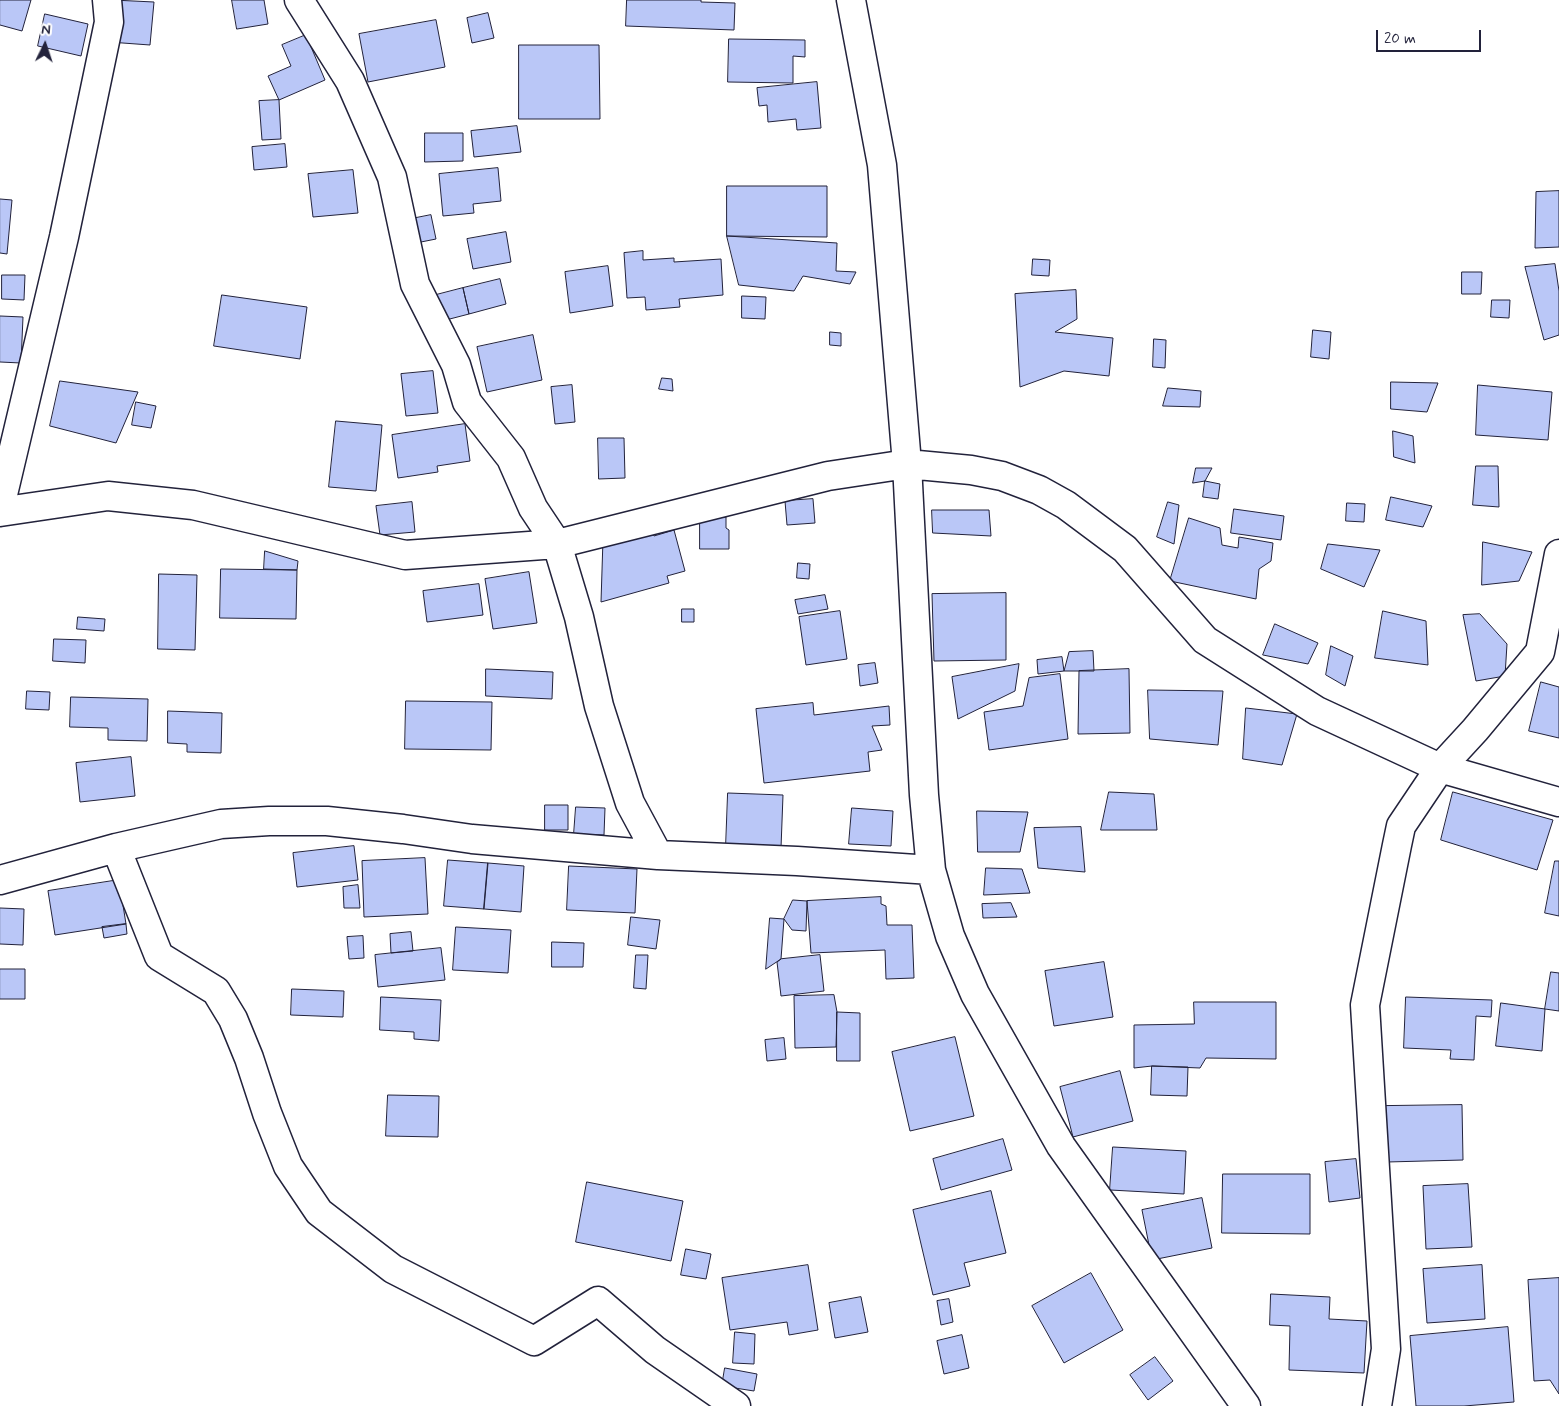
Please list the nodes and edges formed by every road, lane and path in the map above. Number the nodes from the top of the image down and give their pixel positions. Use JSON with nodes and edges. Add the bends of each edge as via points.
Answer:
{"nodes":[{"id":1,"x":107,"y":0,"type":"edge"},
{"id":2,"x":299,"y":0,"type":"edge"},
{"id":3,"x":851,"y":0,"type":"edge"},
{"id":4,"x":907,"y":464,"type":"junction"},
{"id":5,"x":0,"y":506,"type":"edge"},
{"id":6,"x":0,"y":512,"type":"edge"},
{"id":7,"x":557,"y":544,"type":"junction"},
{"id":8,"x":1559,"y":554,"type":"edge"},
{"id":9,"x":1440,"y":768,"type":"junction"},
{"id":10,"x":1559,"y":802,"type":"edge"},
{"id":11,"x":116,"y":848,"type":"junction"},
{"id":12,"x":658,"y":855,"type":"junction"},
{"id":13,"x":931,"y":870,"type":"junction"},
{"id":14,"x":0,"y":880,"type":"edge"},
{"id":15,"x":736,"y":1406,"type":"edge"},
{"id":16,"x":1246,"y":1406,"type":"edge"},
{"id":17,"x":1377,"y":1406,"type":"edge"}],
"edges":[{"from":1,"to":5,"type":"street","via":[[109,22],[64,237]]},
{"from":2,"to":7,"type":"street","via":[[350,81],[392,177],[415,284],[456,365],[467,402],[511,458],[533,508]]},
{"from":3,"to":4,"type":"street","via":[[882,165]]},
{"from":4,"to":7,"type":"street","via":[[828,476]]},
{"from":4,"to":9,"type":"street","via":[[1002,476],[1039,490],[1066,505],[1125,549],[1205,640],[1317,711]]},
{"from":4,"to":13,"type":"street","via":[[924,795]]},
{"from":6,"to":7,"type":"street","via":[[108,496],[193,505],[405,555]]},
{"from":7,"to":12,"type":"street","via":[[579,617],[599,706],[630,803]]},
{"from":8,"to":9,"type":"street","via":[[1540,652]]},
{"from":9,"to":10,"type":"street"},
{"from":9,"to":17,"type":"street","via":[[1401,826],[1366,1005],[1386,1349]]},
{"from":11,"to":12,"type":"street","via":[[221,824],[327,821],[472,839]]},
{"from":11,"to":14,"type":"street"},
{"from":11,"to":15,"type":"street","via":[[159,956],[216,991],[233,1019],[288,1166],[319,1212],[393,1269],[534,1341],[598,1301],[655,1350]]},
{"from":12,"to":13,"type":"street"},
{"from":13,"to":16,"type":"street","via":[[950,936],[975,994],[1061,1146]]}]}
